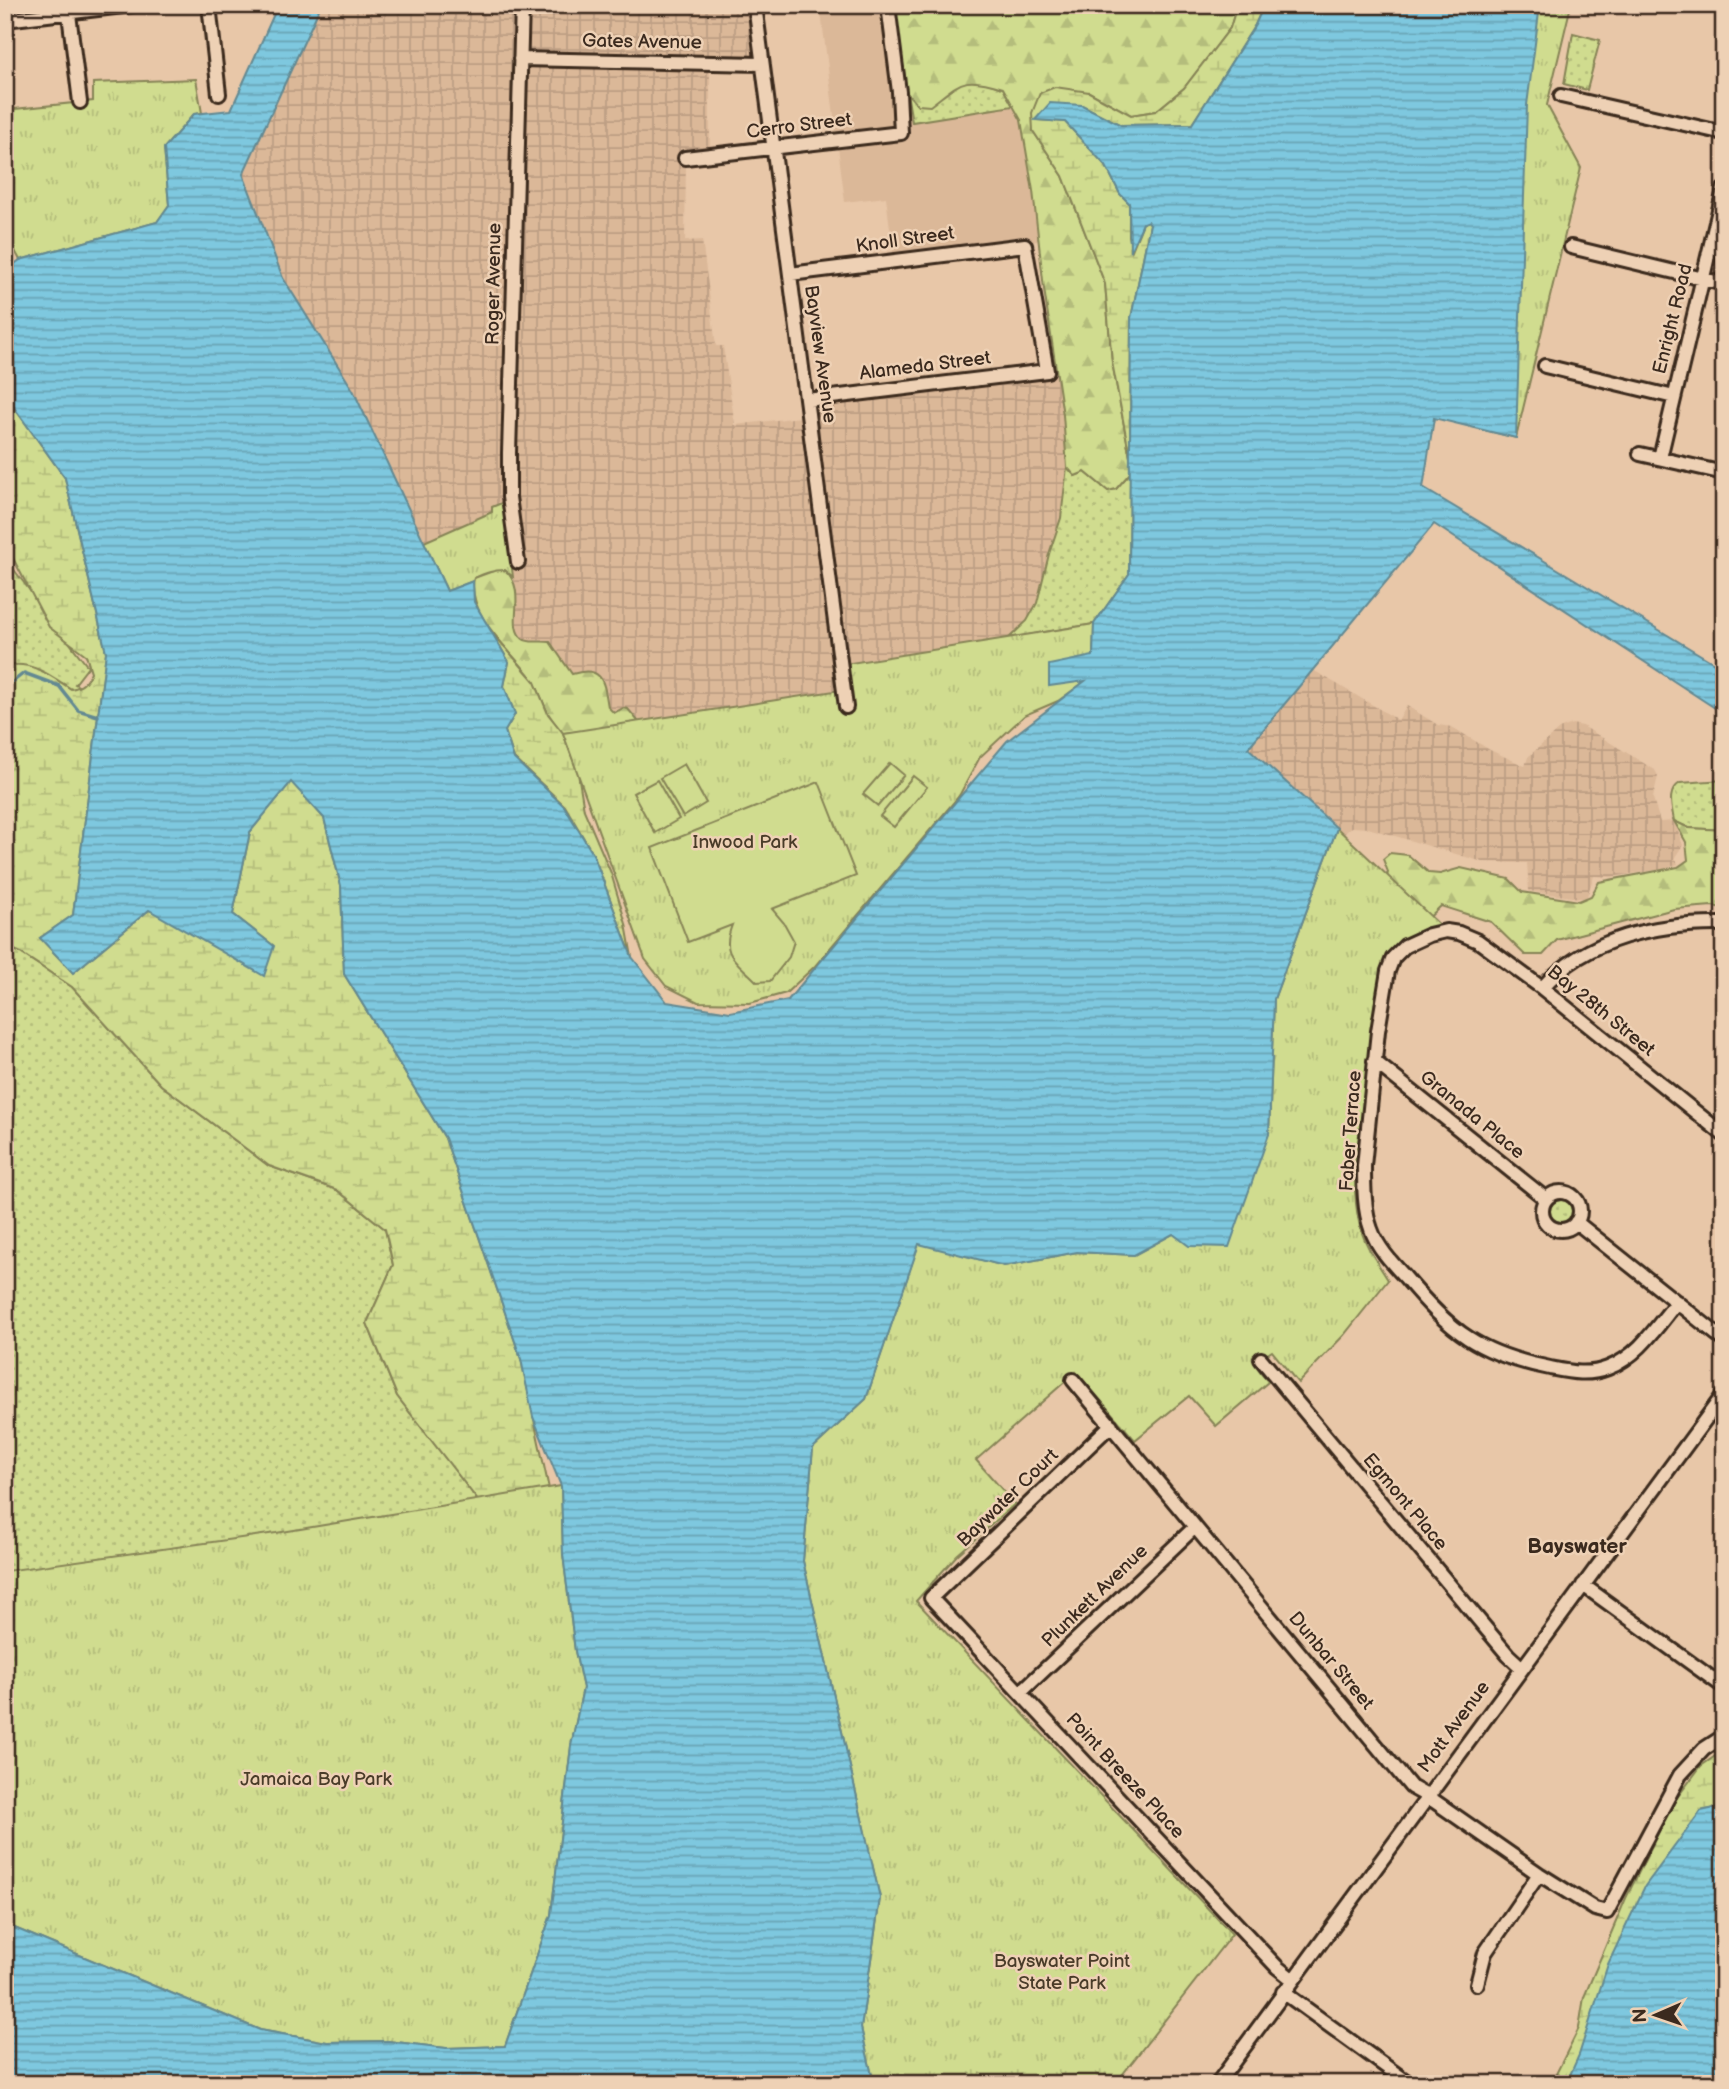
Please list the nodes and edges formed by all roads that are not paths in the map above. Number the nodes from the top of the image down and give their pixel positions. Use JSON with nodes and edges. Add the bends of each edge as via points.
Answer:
{"nodes":[{"id":1,"x":132,"y":5,"type":"edge"},
{"id":2,"x":209,"y":5,"type":"edge"},
{"id":3,"x":522,"y":5,"type":"edge"},
{"id":4,"x":755,"y":5,"type":"edge"},
{"id":5,"x":888,"y":5,"type":"edge"},
{"id":6,"x":69,"y":9,"type":"edge"},
{"id":7,"x":5,"y":20,"type":"edge"},
{"id":8,"x":520,"y":59,"type":"junction"},
{"id":9,"x":762,"y":64,"type":"junction"},
{"id":10,"x":219,"y":94,"type":"dead end"},
{"id":11,"x":1561,"y":96,"type":"dead end"},
{"id":12,"x":80,"y":102,"type":"dead end"},
{"id":13,"x":1724,"y":133,"type":"edge"},
{"id":14,"x":774,"y":148,"type":"junction"},
{"id":15,"x":685,"y":158,"type":"dead end"},
{"id":16,"x":1724,"y":189,"type":"edge"},
{"id":17,"x":1571,"y":247,"type":"dead end"},
{"id":18,"x":790,"y":274,"type":"junction"},
{"id":19,"x":1702,"y":279,"type":"junction"},
{"id":20,"x":1724,"y":285,"type":"edge"},
{"id":21,"x":1545,"y":366,"type":"dead end"},
{"id":22,"x":1047,"y":371,"type":"joint"},
{"id":23,"x":1674,"y":397,"type":"junction"},
{"id":24,"x":807,"y":400,"type":"junction"},
{"id":25,"x":1640,"y":454,"type":"dead end"},
{"id":26,"x":1660,"y":458,"type":"junction"},
{"id":27,"x":1724,"y":473,"type":"edge"},
{"id":28,"x":518,"y":562,"type":"dead end"},
{"id":29,"x":846,"y":707,"type":"dead end"},
{"id":30,"x":1724,"y":924,"type":"edge"},
{"id":31,"x":1446,"y":931,"type":"joint"},
{"id":32,"x":1542,"y":988,"type":"junction"},
{"id":33,"x":1374,"y":1061,"type":"junction"},
{"id":34,"x":1724,"y":1135,"type":"edge"},
{"id":35,"x":1546,"y":1199,"type":"junction"},
{"id":36,"x":1576,"y":1222,"type":"junction"},
{"id":37,"x":1677,"y":1302,"type":"junction"},
{"id":38,"x":1724,"y":1340,"type":"edge"},
{"id":39,"x":1261,"y":1359,"type":"dead end"},
{"id":40,"x":1073,"y":1380,"type":"dead end"},
{"id":41,"x":1724,"y":1394,"type":"edge"},
{"id":42,"x":1111,"y":1425,"type":"junction"},
{"id":43,"x":1195,"y":1527,"type":"junction"},
{"id":44,"x":1583,"y":1585,"type":"junction"},
{"id":45,"x":931,"y":1598,"type":"joint"},
{"id":46,"x":1522,"y":1668,"type":"junction"},
{"id":47,"x":1724,"y":1687,"type":"edge"},
{"id":48,"x":1021,"y":1692,"type":"junction"},
{"id":49,"x":1724,"y":1736,"type":"edge"},
{"id":50,"x":1427,"y":1796,"type":"junction"},
{"id":51,"x":1539,"y":1874,"type":"junction"},
{"id":52,"x":1292,"y":1979,"type":"junction"},
{"id":53,"x":1477,"y":1984,"type":"dead end"},
{"id":54,"x":1283,"y":1992,"type":"junction"},
{"id":55,"x":1217,"y":2084,"type":"edge"},
{"id":56,"x":1410,"y":2084,"type":"edge"}],
"edges":[{"from":1,"to":6,"type":"street"},
{"from":2,"to":10,"type":"street"},
{"from":3,"to":8,"type":"street","name":"Roger Avenue"},
{"from":4,"to":9,"type":"street","name":"Bayview Avenue"},
{"from":5,"to":14,"type":"street","name":"Cerro Street","via":[[901,133]]},
{"from":6,"to":7,"type":"street"},
{"from":6,"to":12,"type":"street"},
{"from":8,"to":9,"type":"street","name":"Gates Avenue"},
{"from":8,"to":28,"type":"street","name":"Roger Avenue","via":[[509,453],[509,497]]},
{"from":9,"to":14,"type":"street","name":"Bayview Avenue"},
{"from":11,"to":13,"type":"street"},
{"from":14,"to":15,"type":"street","name":"Cerro Street"},
{"from":14,"to":18,"type":"street","name":"Bayview Avenue"},
{"from":16,"to":19,"type":"street","name":"Enright Road"},
{"from":17,"to":19,"type":"street"},
{"from":18,"to":22,"type":"street","name":"Knoll Street","via":[[1025,244]]},
{"from":18,"to":24,"type":"street","name":"Bayview Avenue"},
{"from":19,"to":20,"type":"street"},
{"from":19,"to":23,"type":"street","name":"Enright Road"},
{"from":21,"to":23,"type":"street"},
{"from":22,"to":24,"type":"street","name":"Alameda Street"},
{"from":23,"to":26,"type":"street","name":"Enright Road"},
{"from":24,"to":29,"type":"street","name":"Bayview Avenue"},
{"from":25,"to":26,"type":"street"},
{"from":26,"to":27,"type":"street"},
{"from":30,"to":32,"type":"street","via":[[1652,930],[1596,946],[1570,961]]},
{"from":31,"to":32,"type":"street","name":"Bay 28th Street","via":[[1478,941]]},
{"from":31,"to":33,"type":"street","name":"Faber Terrace","via":[[1412,942],[1393,958]]},
{"from":32,"to":34,"type":"street","name":"Bay 28th Street"},
{"from":33,"to":35,"type":"street","name":"Granada Place"},
{"from":33,"to":37,"type":"street","name":"Faber Terrace","via":[[1364,1166],[1370,1229],[1418,1293],[1464,1337],[1520,1362],[1592,1373],[1621,1362],[1642,1346]]},
{"from":35,"to":36,"type":"street","via":[[1557,1192],[1570,1194],[1580,1210]]},
{"from":35,"to":36,"type":"street","via":[[1542,1216],[1549,1226],[1560,1230]]},
{"from":36,"to":37,"type":"street"},
{"from":37,"to":38,"type":"street"},
{"from":39,"to":46,"type":"street","name":"Egmont Place"},
{"from":40,"to":42,"type":"street","name":"Dunbar Street"},
{"from":41,"to":44,"type":"street","name":"Mott Avenue"},
{"from":42,"to":43,"type":"street","name":"Dunbar Street"},
{"from":42,"to":45,"type":"street","name":"Baywater Court"},
{"from":43,"to":48,"type":"street","name":"Plunkett Avenue"},
{"from":43,"to":50,"type":"street","name":"Dunbar Street","via":[[1411,1787]]},
{"from":44,"to":46,"type":"street","name":"Mott Avenue"},
{"from":44,"to":47,"type":"street"},
{"from":45,"to":48,"type":"street","name":"Point Breeze Place"},
{"from":46,"to":50,"type":"street","name":"Mott Avenue"},
{"from":48,"to":52,"type":"street","name":"Point Breeze Place"},
{"from":49,"to":51,"type":"street","name":"Dunbar Street","via":[[1704,1749],[1680,1775],[1607,1912]]},
{"from":50,"to":51,"type":"street","name":"Dunbar Street"},
{"from":50,"to":52,"type":"street","name":"Mott Avenue"},
{"from":51,"to":53,"type":"street","via":[[1485,1953]]},
{"from":52,"to":54,"type":"street","name":"Mott Avenue"},
{"from":54,"to":55,"type":"street","name":"Mott Avenue"},
{"from":54,"to":56,"type":"street"}]}
